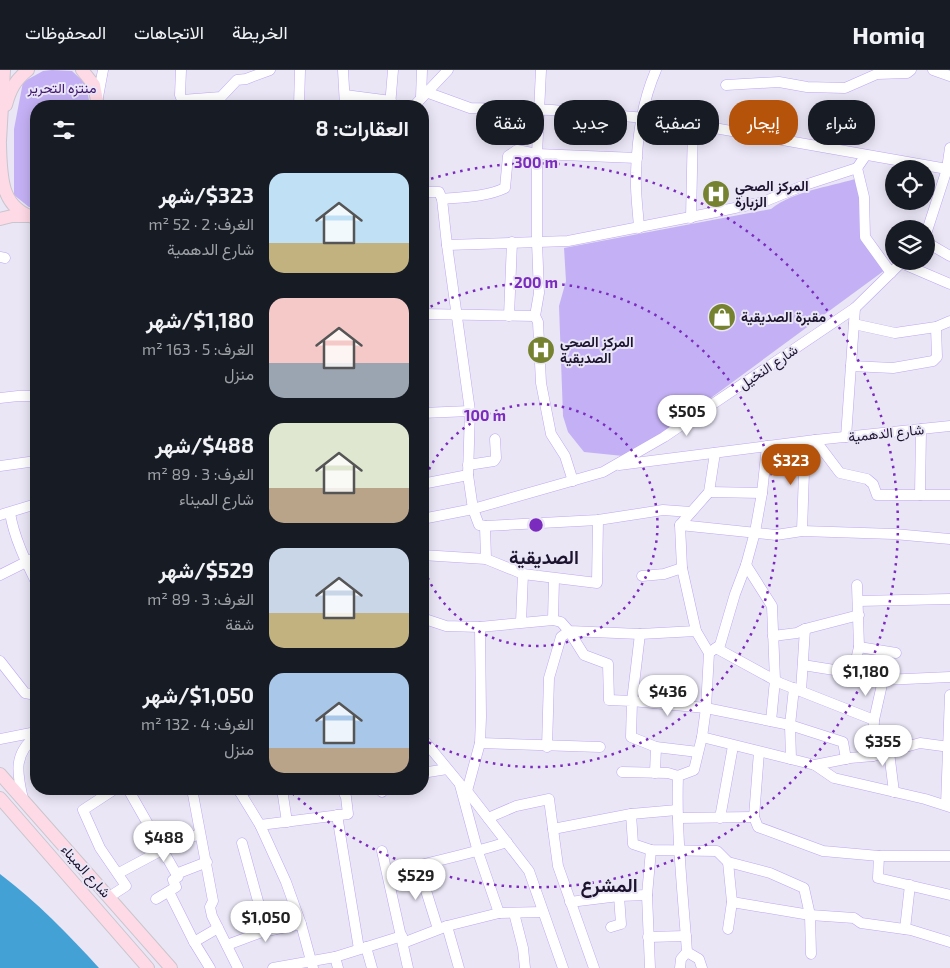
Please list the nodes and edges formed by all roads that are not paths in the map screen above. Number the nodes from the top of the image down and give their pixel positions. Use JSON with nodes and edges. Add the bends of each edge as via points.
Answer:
{"nodes":[{"id":1,"x":4,"y":70,"type":"edge"},
{"id":2,"x":28,"y":70,"type":"edge"},
{"id":3,"x":82,"y":70,"type":"edge"},
{"id":4,"x":103,"y":70,"type":"edge"},
{"id":5,"x":181,"y":70,"type":"edge"},
{"id":6,"x":270,"y":70,"type":"edge"},
{"id":7,"x":300,"y":70,"type":"edge"},
{"id":8,"x":342,"y":70,"type":"edge"},
{"id":9,"x":393,"y":70,"type":"edge"},
{"id":10,"x":422,"y":70,"type":"edge"},
{"id":11,"x":448,"y":70,"type":"edge"},
{"id":12,"x":541,"y":70,"type":"edge"},
{"id":13,"x":656,"y":70,"type":"edge"},
{"id":14,"x":778,"y":70,"type":"edge"},
{"id":15,"x":911,"y":70,"type":"edge"},
{"id":16,"x":932,"y":70,"type":"edge"},
{"id":17,"x":236,"y":75,"type":"edge"},
{"id":18,"x":950,"y":76,"type":"edge"},
{"id":19,"x":779,"y":82,"type":"junction"},
{"id":20,"x":726,"y":85,"type":"dead end"},
{"id":21,"x":420,"y":99,"type":"edge"},
{"id":22,"x":98,"y":100,"type":"edge"},
{"id":23,"x":98,"y":100,"type":"edge"},
{"id":24,"x":182,"y":100,"type":"edge"},
{"id":25,"x":223,"y":100,"type":"edge"},
{"id":26,"x":299,"y":100,"type":"edge"},
{"id":27,"x":345,"y":100,"type":"edge"},
{"id":28,"x":391,"y":100,"type":"edge"},
{"id":29,"x":539,"y":100,"type":"edge"},
{"id":30,"x":646,"y":100,"type":"edge"},
{"id":31,"x":429,"y":101,"type":"edge"},
{"id":32,"x":476,"y":108,"type":"edge"},
{"id":33,"x":544,"y":110,"type":"edge"},
{"id":34,"x":637,"y":117,"type":"edge"},
{"id":35,"x":1,"y":125,"type":"edge"},
{"id":36,"x":719,"y":129,"type":"edge"},
{"id":37,"x":0,"y":142,"type":"edge"},
{"id":38,"x":537,"y":145,"type":"edge"},
{"id":39,"x":638,"y":145,"type":"edge"},
{"id":40,"x":693,"y":145,"type":"edge"},
{"id":41,"x":950,"y":148,"type":"edge"},
{"id":42,"x":537,"y":154,"type":"junction"},
{"id":43,"x":866,"y":155,"type":"junction"},
{"id":44,"x":637,"y":158,"type":"junction"},
{"id":45,"x":857,"y":168,"type":"junction"},
{"id":46,"x":949,"y":168,"type":"edge"},
{"id":47,"x":429,"y":192,"type":"edge"},
{"id":48,"x":442,"y":199,"type":"junction"},
{"id":49,"x":30,"y":216,"type":"edge"},
{"id":50,"x":30,"y":217,"type":"edge"},
{"id":51,"x":691,"y":218,"type":"junction"},
{"id":52,"x":0,"y":219,"type":"edge"},
{"id":53,"x":931,"y":220,"type":"edge"},
{"id":54,"x":639,"y":228,"type":"junction"},
{"id":55,"x":512,"y":242,"type":"junction"},
{"id":56,"x":537,"y":242,"type":"junction"},
{"id":57,"x":447,"y":245,"type":"junction"},
{"id":58,"x":935,"y":247,"type":"edge"},
{"id":59,"x":950,"y":256,"type":"edge"},
{"id":60,"x":894,"y":270,"type":"edge"},
{"id":61,"x":919,"y":270,"type":"edge"},
{"id":62,"x":891,"y":273,"type":"junction"},
{"id":63,"x":950,"y":284,"type":"edge"},
{"id":64,"x":855,"y":308,"type":"junction"},
{"id":65,"x":429,"y":314,"type":"edge"},
{"id":66,"x":457,"y":314,"type":"junction"},
{"id":67,"x":509,"y":316,"type":"junction"},
{"id":68,"x":535,"y":316,"type":"junction"},
{"id":69,"x":950,"y":321,"type":"edge"},
{"id":70,"x":854,"y":324,"type":"junction"},
{"id":71,"x":936,"y":327,"type":"junction"},
{"id":72,"x":851,"y":366,"type":"junction"},
{"id":73,"x":30,"y":396,"type":"edge"},
{"id":74,"x":0,"y":398,"type":"edge"},
{"id":75,"x":470,"y":411,"type":"junction"},
{"id":76,"x":429,"y":413,"type":"edge"},
{"id":77,"x":950,"y":426,"type":"edge"},
{"id":78,"x":921,"y":429,"type":"junction"},
{"id":79,"x":846,"y":437,"type":"junction"},
{"id":80,"x":495,"y":439,"type":"dead end"},
{"id":81,"x":810,"y":441,"type":"junction"},
{"id":82,"x":767,"y":446,"type":"junction"},
{"id":83,"x":715,"y":453,"type":"junction"},
{"id":84,"x":30,"y":462,"type":"edge"},
{"id":85,"x":0,"y":466,"type":"edge"},
{"id":86,"x":613,"y":466,"type":"junction"},
{"id":87,"x":468,"y":470,"type":"junction"},
{"id":88,"x":573,"y":481,"type":"junction"},
{"id":89,"x":429,"y":482,"type":"edge"},
{"id":90,"x":709,"y":492,"type":"junction"},
{"id":91,"x":762,"y":493,"type":"junction"},
{"id":92,"x":920,"y":495,"type":"junction"},
{"id":93,"x":950,"y":495,"type":"edge"},
{"id":94,"x":30,"y":506,"type":"edge"},
{"id":95,"x":473,"y":509,"type":"junction"},
{"id":96,"x":691,"y":512,"type":"junction"},
{"id":97,"x":5,"y":514,"type":"edge"},
{"id":98,"x":429,"y":518,"type":"edge"},
{"id":99,"x":598,"y":520,"type":"junction"},
{"id":100,"x":680,"y":525,"type":"junction"},
{"id":101,"x":485,"y":526,"type":"junction"},
{"id":102,"x":802,"y":531,"type":"junction"},
{"id":103,"x":755,"y":532,"type":"junction"},
{"id":104,"x":950,"y":539,"type":"edge"},
{"id":105,"x":429,"y":555,"type":"edge"},
{"id":106,"x":486,"y":559,"type":"junction"},
{"id":107,"x":30,"y":560,"type":"edge"},
{"id":108,"x":26,"y":562,"type":"junction"},
{"id":109,"x":746,"y":565,"type":"junction"},
{"id":110,"x":682,"y":568,"type":"junction"},
{"id":111,"x":30,"y":570,"type":"edge"},
{"id":112,"x":523,"y":574,"type":"junction"},
{"id":113,"x":0,"y":575,"type":"edge"},
{"id":114,"x":642,"y":576,"type":"dead end"},
{"id":115,"x":554,"y":579,"type":"junction"},
{"id":116,"x":857,"y":585,"type":"dead end"},
{"id":117,"x":950,"y":599,"type":"edge"},
{"id":118,"x":858,"y":601,"type":"junction"},
{"id":119,"x":859,"y":615,"type":"junction"},
{"id":120,"x":429,"y":620,"type":"edge"},
{"id":121,"x":553,"y":620,"type":"junction"},
{"id":122,"x":521,"y":622,"type":"junction"},
{"id":123,"x":480,"y":627,"type":"junction"},
{"id":124,"x":805,"y":629,"type":"junction"},
{"id":125,"x":569,"y":631,"type":"junction"},
{"id":126,"x":696,"y":631,"type":"junction"},
{"id":127,"x":640,"y":634,"type":"junction"},
{"id":128,"x":773,"y":636,"type":"junction"},
{"id":129,"x":859,"y":647,"type":"junction"},
{"id":130,"x":712,"y":651,"type":"junction"},
{"id":131,"x":896,"y":653,"type":"dead end"},
{"id":132,"x":0,"y":661,"type":"edge"},
{"id":133,"x":803,"y":666,"type":"junction"},
{"id":134,"x":853,"y":673,"type":"junction"},
{"id":135,"x":950,"y":677,"type":"edge"},
{"id":136,"x":774,"y":680,"type":"junction"},
{"id":137,"x":883,"y":680,"type":"junction"},
{"id":138,"x":797,"y":689,"type":"junction"},
{"id":139,"x":30,"y":694,"type":"edge"},
{"id":140,"x":950,"y":697,"type":"edge"},
{"id":141,"x":632,"y":701,"type":"junction"},
{"id":142,"x":706,"y":708,"type":"junction"},
{"id":143,"x":874,"y":720,"type":"junction"},
{"id":144,"x":771,"y":721,"type":"junction"},
{"id":145,"x":790,"y":725,"type":"junction"},
{"id":146,"x":30,"y":733,"type":"edge"},
{"id":147,"x":702,"y":737,"type":"junction"},
{"id":148,"x":0,"y":739,"type":"edge"},
{"id":149,"x":30,"y":741,"type":"edge"},
{"id":150,"x":480,"y":743,"type":"junction"},
{"id":151,"x":733,"y":746,"type":"junction"},
{"id":152,"x":429,"y":747,"type":"edge"},
{"id":153,"x":547,"y":747,"type":"junction"},
{"id":154,"x":600,"y":747,"type":"dead end"},
{"id":155,"x":656,"y":747,"type":"junction"},
{"id":156,"x":949,"y":747,"type":"edge"},
{"id":157,"x":698,"y":752,"type":"junction"},
{"id":158,"x":759,"y":752,"type":"junction"},
{"id":159,"x":890,"y":752,"type":"junction"},
{"id":160,"x":873,"y":756,"type":"junction"},
{"id":161,"x":790,"y":759,"type":"junction"},
{"id":162,"x":846,"y":759,"type":"junction"},
{"id":163,"x":815,"y":766,"type":"junction"},
{"id":164,"x":447,"y":769,"type":"junction"},
{"id":165,"x":429,"y":772,"type":"edge"},
{"id":166,"x":622,"y":772,"type":"dead end"},
{"id":167,"x":656,"y":773,"type":"junction"},
{"id":168,"x":0,"y":774,"type":"edge"},
{"id":169,"x":678,"y":776,"type":"junction"},
{"id":170,"x":463,"y":787,"type":"junction"},
{"id":171,"x":894,"y":792,"type":"junction"},
{"id":172,"x":106,"y":795,"type":"edge"},
{"id":173,"x":131,"y":795,"type":"edge"},
{"id":174,"x":194,"y":795,"type":"edge"},
{"id":175,"x":242,"y":795,"type":"edge"},
{"id":176,"x":283,"y":795,"type":"edge"},
{"id":177,"x":345,"y":795,"type":"edge"},
{"id":178,"x":0,"y":798,"type":"edge"},
{"id":179,"x":24,"y":802,"type":"junction"},
{"id":180,"x":948,"y":806,"type":"edge"},
{"id":181,"x":631,"y":814,"type":"junction"},
{"id":182,"x":678,"y":814,"type":"junction"},
{"id":183,"x":337,"y":815,"type":"junction"},
{"id":184,"x":754,"y":817,"type":"junction"},
{"id":185,"x":488,"y":818,"type":"junction"},
{"id":186,"x":720,"y":818,"type":"junction"},
{"id":187,"x":287,"y":822,"type":"junction"},
{"id":188,"x":260,"y":824,"type":"junction"},
{"id":189,"x":553,"y":829,"type":"junction"},
{"id":190,"x":199,"y":834,"type":"junction"},
{"id":191,"x":507,"y":842,"type":"junction"},
{"id":192,"x":242,"y":843,"type":"dead end"},
{"id":193,"x":162,"y":850,"type":"junction"},
{"id":194,"x":651,"y":850,"type":"junction"},
{"id":195,"x":382,"y":851,"type":"dead end"},
{"id":196,"x":679,"y":851,"type":"junction"},
{"id":197,"x":478,"y":852,"type":"junction"},
{"id":198,"x":879,"y":856,"type":"junction"},
{"id":199,"x":950,"y":856,"type":"edge"},
{"id":200,"x":207,"y":862,"type":"junction"},
{"id":201,"x":728,"y":862,"type":"junction"},
{"id":202,"x":418,"y":865,"type":"junction"},
{"id":203,"x":119,"y":873,"type":"junction"},
{"id":204,"x":176,"y":874,"type":"junction"},
{"id":205,"x":388,"y":874,"type":"junction"},
{"id":206,"x":910,"y":885,"type":"junction"},
{"id":207,"x":168,"y":892,"type":"junction"},
{"id":208,"x":647,"y":895,"type":"junction"},
{"id":209,"x":950,"y":895,"type":"edge"},
{"id":210,"x":619,"y":896,"type":"junction"},
{"id":211,"x":109,"y":897,"type":"junction"},
{"id":212,"x":156,"y":899,"type":"dead end"},
{"id":213,"x":570,"y":902,"type":"junction"},
{"id":214,"x":732,"y":902,"type":"junction"},
{"id":215,"x":543,"y":912,"type":"junction"},
{"id":216,"x":514,"y":913,"type":"junction"},
{"id":217,"x":499,"y":914,"type":"junction"},
{"id":218,"x":810,"y":915,"type":"junction"},
{"id":219,"x":300,"y":924,"type":"junction"},
{"id":220,"x":442,"y":927,"type":"junction"},
{"id":221,"x":611,"y":927,"type":"dead end"},
{"id":222,"x":218,"y":928,"type":"junction"},
{"id":223,"x":274,"y":929,"type":"junction"},
{"id":224,"x":728,"y":929,"type":"dead end"},
{"id":225,"x":905,"y":929,"type":"junction"},
{"id":226,"x":686,"y":936,"type":"junction"},
{"id":227,"x":648,"y":937,"type":"junction"},
{"id":228,"x":402,"y":940,"type":"junction"},
{"id":229,"x":194,"y":942,"type":"junction"},
{"id":230,"x":950,"y":942,"type":"edge"},
{"id":231,"x":227,"y":945,"type":"junction"},
{"id":232,"x":362,"y":948,"type":"junction"},
{"id":233,"x":687,"y":952,"type":"junction"},
{"id":234,"x":811,"y":954,"type":"dead end"},
{"id":235,"x":335,"y":957,"type":"junction"},
{"id":236,"x":312,"y":965,"type":"edge"},
{"id":237,"x":148,"y":968,"type":"edge"},
{"id":238,"x":171,"y":968,"type":"edge"},
{"id":239,"x":210,"y":968,"type":"edge"},
{"id":240,"x":238,"y":968,"type":"edge"},
{"id":241,"x":273,"y":968,"type":"edge"},
{"id":242,"x":338,"y":968,"type":"edge"},
{"id":243,"x":372,"y":968,"type":"edge"},
{"id":244,"x":408,"y":968,"type":"edge"},
{"id":245,"x":459,"y":968,"type":"edge"},
{"id":246,"x":525,"y":968,"type":"edge"},
{"id":247,"x":562,"y":968,"type":"edge"},
{"id":248,"x":594,"y":968,"type":"edge"},
{"id":249,"x":650,"y":968,"type":"edge"},
{"id":250,"x":680,"y":968,"type":"edge"},
{"id":251,"x":702,"y":968,"type":"edge"}],
"edges":[{"from":1,"to":35,"type":"main road"},
{"from":2,"to":35,"type":"main road","via":[[13,85]]},
{"from":3,"to":22,"type":"main road","via":[[94,85]]},
{"from":4,"to":23,"type":"street"},
{"from":5,"to":24,"type":"street"},
{"from":6,"to":17,"type":"street","via":[[246,79]]},
{"from":7,"to":26,"type":"street"},
{"from":8,"to":27,"type":"street"},
{"from":9,"to":28,"type":"street"},
{"from":10,"to":21,"type":"street"},
{"from":11,"to":21,"type":"street"},
{"from":12,"to":29,"type":"street"},
{"from":13,"to":30,"type":"street"},
{"from":14,"to":19,"type":"street"},
{"from":15,"to":19,"type":"street","via":[[877,74],[845,88]]},
{"from":16,"to":18,"type":"street"},
{"from":17,"to":25,"type":"street"},
{"from":19,"to":20,"type":"street"},
{"from":31,"to":32,"type":"street"},
{"from":33,"to":34,"type":"street"},
{"from":35,"to":37,"type":"main road"},
{"from":36,"to":43,"type":"street"},
{"from":37,"to":49,"type":"main road","via":[[3,187],[8,200],[15,209]]},
{"from":38,"to":42,"type":"street"},
{"from":39,"to":44,"type":"street"},
{"from":40,"to":51,"type":"street"},
{"from":41,"to":46,"type":"street"},
{"from":42,"to":44,"type":"street"},
{"from":42,"to":48,"type":"street","via":[[517,150],[508,156],[505,188],[499,191]]},
{"from":42,"to":56,"type":"street"},
{"from":43,"to":45,"type":"street"},
{"from":43,"to":46,"type":"street"},
{"from":44,"to":54,"type":"street"},
{"from":45,"to":51,"type":"street","via":[[764,202]]},
{"from":45,"to":62,"type":"street","via":[[864,197],[865,237]]},
{"from":46,"to":53,"type":"street"},
{"from":47,"to":48,"type":"street","via":[[439,192]]},
{"from":48,"to":57,"type":"street"},
{"from":50,"to":52,"type":"main road"},
{"from":51,"to":54,"type":"street"},
{"from":54,"to":56,"type":"street","via":[[568,241]]},
{"from":55,"to":56,"type":"street"},
{"from":55,"to":57,"type":"street"},
{"from":55,"to":67,"type":"street"},
{"from":56,"to":68,"type":"street","via":[[540,293]]},
{"from":57,"to":66,"type":"street"},
{"from":58,"to":59,"type":"street"},
{"from":60,"to":62,"type":"street","name":"شارع النخيل"},
{"from":61,"to":63,"type":"street"},
{"from":62,"to":64,"type":"street","name":"شارع النخيل"},
{"from":64,"to":70,"type":"street"},
{"from":64,"to":86,"type":"street","name":"شارع النخيل","via":[[664,437]]},
{"from":65,"to":66,"type":"street"},
{"from":66,"to":67,"type":"street"},
{"from":66,"to":75,"type":"street"},
{"from":67,"to":68,"type":"street"},
{"from":68,"to":88,"type":"street","via":[[541,383],[551,434],[565,456]]},
{"from":69,"to":71,"type":"street"},
{"from":70,"to":71,"type":"street","via":[[895,333]]},
{"from":70,"to":72,"type":"street"},
{"from":71,"to":72,"type":"street","via":[[937,357],[933,361],[893,368]]},
{"from":72,"to":79,"type":"street"},
{"from":73,"to":74,"type":"street"},
{"from":75,"to":76,"type":"street"},
{"from":75,"to":87,"type":"street"},
{"from":77,"to":78,"type":"street","name":"شارع الدهمية"},
{"from":78,"to":79,"type":"street","name":"شارع الدهمية"},
{"from":78,"to":92,"type":"street"},
{"from":79,"to":81,"type":"street","name":"شارع الدهمية"},
{"from":80,"to":87,"type":"street","via":[[496,458]]},
{"from":81,"to":82,"type":"street","name":"شارع الدهمية"},
{"from":81,"to":92,"type":"street","via":[[840,473],[867,479],[877,495]]},
{"from":81,"to":102,"type":"street"},
{"from":82,"to":83,"type":"street","name":"شارع الدهمية"},
{"from":82,"to":91,"type":"street"},
{"from":83,"to":86,"type":"street","name":"شارع الدهمية"},
{"from":83,"to":90,"type":"street"},
{"from":84,"to":85,"type":"street"},
{"from":86,"to":88,"type":"street","name":"شارع النخيل"},
{"from":87,"to":89,"type":"street"},
{"from":87,"to":95,"type":"street"},
{"from":88,"to":95,"type":"street","name":"شارع النخيل"},
{"from":90,"to":91,"type":"street"},
{"from":90,"to":96,"type":"street"},
{"from":91,"to":103,"type":"street"},
{"from":92,"to":93,"type":"street"},
{"from":94,"to":97,"type":"street"},
{"from":95,"to":98,"type":"street","name":"شارع النخيل"},
{"from":95,"to":101,"type":"street","via":[[479,525]]},
{"from":96,"to":99,"type":"street","via":[[663,510]]},
{"from":96,"to":100,"type":"street"},
{"from":97,"to":108,"type":"street"},
{"from":99,"to":101,"type":"street"},
{"from":99,"to":115,"type":"street","via":[[597,583]]},
{"from":100,"to":103,"type":"street"},
{"from":100,"to":110,"type":"street"},
{"from":101,"to":106,"type":"street"},
{"from":102,"to":103,"type":"street"},
{"from":102,"to":104,"type":"street"},
{"from":103,"to":109,"type":"street"},
{"from":105,"to":106,"type":"street"},
{"from":106,"to":112,"type":"street"},
{"from":107,"to":108,"type":"street"},
{"from":108,"to":111,"type":"street"},
{"from":108,"to":113,"type":"street"},
{"from":109,"to":128,"type":"street","via":[[772,606]]},
{"from":109,"to":130,"type":"street","via":[[720,645]]},
{"from":110,"to":114,"type":"street"},
{"from":110,"to":126,"type":"street"},
{"from":112,"to":115,"type":"street"},
{"from":112,"to":122,"type":"street"},
{"from":115,"to":121,"type":"street"},
{"from":116,"to":118,"type":"street"},
{"from":117,"to":118,"type":"street"},
{"from":118,"to":119,"type":"street"},
{"from":119,"to":124,"type":"street"},
{"from":119,"to":129,"type":"street"},
{"from":120,"to":123,"type":"street","via":[[446,626]]},
{"from":121,"to":122,"type":"street"},
{"from":121,"to":125,"type":"street","via":[[561,622]]},
{"from":122,"to":123,"type":"street"},
{"from":123,"to":150,"type":"street"},
{"from":124,"to":128,"type":"street"},
{"from":124,"to":133,"type":"street"},
{"from":125,"to":127,"type":"street"},
{"from":125,"to":141,"type":"street","via":[[584,654],[608,664],[609,700]]},
{"from":125,"to":153,"type":"street","via":[[561,637],[549,678]]},
{"from":126,"to":127,"type":"street"},
{"from":126,"to":130,"type":"street"},
{"from":127,"to":141,"type":"street"},
{"from":128,"to":136,"type":"street"},
{"from":129,"to":131,"type":"street"},
{"from":129,"to":134,"type":"street"},
{"from":130,"to":136,"type":"street"},
{"from":130,"to":142,"type":"street"},
{"from":132,"to":139,"type":"street","via":[[25,693]]},
{"from":133,"to":134,"type":"street"},
{"from":133,"to":138,"type":"street"},
{"from":134,"to":137,"type":"street"},
{"from":135,"to":137,"type":"street"},
{"from":136,"to":138,"type":"street"},
{"from":136,"to":144,"type":"street"},
{"from":137,"to":143,"type":"street"},
{"from":138,"to":143,"type":"street"},
{"from":138,"to":145,"type":"street"},
{"from":140,"to":156,"type":"street"},
{"from":141,"to":142,"type":"street"},
{"from":141,"to":155,"type":"street","via":[[631,737]]},
{"from":142,"to":144,"type":"street"},
{"from":142,"to":147,"type":"street"},
{"from":143,"to":160,"type":"street"},
{"from":144,"to":145,"type":"street"},
{"from":145,"to":161,"type":"street"},
{"from":145,"to":162,"type":"street","via":[[843,742]]},
{"from":146,"to":148,"type":"street"},
{"from":147,"to":151,"type":"street"},
{"from":147,"to":157,"type":"street"},
{"from":149,"to":179,"type":"street","via":[[19,757],[18,776]]},
{"from":150,"to":153,"type":"street"},
{"from":150,"to":170,"type":"street"},
{"from":151,"to":158,"type":"street"},
{"from":151,"to":186,"type":"street"},
{"from":152,"to":164,"type":"street"},
{"from":153,"to":154,"type":"street"},
{"from":155,"to":157,"type":"street"},
{"from":155,"to":167,"type":"street"},
{"from":156,"to":159,"type":"street","via":[[920,743]]},
{"from":156,"to":180,"type":"street"},
{"from":157,"to":169,"type":"street","via":[[694,770]]},
{"from":158,"to":161,"type":"street"},
{"from":158,"to":184,"type":"street"},
{"from":159,"to":160,"type":"street"},
{"from":159,"to":171,"type":"street"},
{"from":160,"to":162,"type":"street"},
{"from":161,"to":163,"type":"street"},
{"from":162,"to":163,"type":"street"},
{"from":163,"to":171,"type":"street","via":[[834,778]]},
{"from":164,"to":165,"type":"street"},
{"from":164,"to":170,"type":"street"},
{"from":166,"to":167,"type":"street"},
{"from":167,"to":169,"type":"street"},
{"from":168,"to":179,"type":"main road","name":"شارع الميناء"},
{"from":169,"to":182,"type":"street"},
{"from":170,"to":185,"type":"street"},
{"from":170,"to":197,"type":"street"},
{"from":171,"to":180,"type":"street"},
{"from":172,"to":203,"type":"street","via":[[83,810],[100,848]]},
{"from":173,"to":193,"type":"street"},
{"from":174,"to":190,"type":"street"},
{"from":175,"to":188,"type":"street"},
{"from":176,"to":187,"type":"street"},
{"from":177,"to":183,"type":"street","via":[[348,814]]},
{"from":178,"to":237,"type":"main road"},
{"from":179,"to":211,"type":"main road","name":"شارع الميناء"},
{"from":181,"to":182,"type":"street"},
{"from":181,"to":189,"type":"street"},
{"from":181,"to":194,"type":"street","via":[[633,844]]},
{"from":182,"to":186,"type":"street"},
{"from":182,"to":196,"type":"street"},
{"from":183,"to":187,"type":"street"},
{"from":183,"to":232,"type":"street"},
{"from":184,"to":186,"type":"street"},
{"from":184,"to":198,"type":"street","via":[[758,828],[823,850]]},
{"from":185,"to":189,"type":"street","via":[[516,806],[549,799]]},
{"from":185,"to":191,"type":"street"},
{"from":187,"to":188,"type":"street"},
{"from":188,"to":219,"type":"street","via":[[286,882]]},
{"from":189,"to":213,"type":"street","via":[[558,866]]},
{"from":190,"to":193,"type":"street"},
{"from":190,"to":200,"type":"street"},
{"from":191,"to":197,"type":"street"},
{"from":191,"to":215,"type":"street","via":[[529,871]]},
{"from":192,"to":223,"type":"street","via":[[261,912],[266,911]]},
{"from":193,"to":203,"type":"street"},
{"from":193,"to":204,"type":"street"},
{"from":194,"to":196,"type":"street"},
{"from":194,"to":208,"type":"street"},
{"from":195,"to":205,"type":"street"},
{"from":196,"to":201,"type":"street","via":[[717,851]]},
{"from":196,"to":226,"type":"street"},
{"from":197,"to":202,"type":"street"},
{"from":197,"to":217,"type":"street"},
{"from":198,"to":199,"type":"street"},
{"from":198,"to":206,"type":"street","via":[[878,878]]},
{"from":200,"to":204,"type":"street"},
{"from":200,"to":222,"type":"street","via":[[213,901],[210,907]]},
{"from":201,"to":214,"type":"street"},
{"from":201,"to":218,"type":"street","via":[[770,873],[804,888]]},
{"from":202,"to":205,"type":"street"},
{"from":202,"to":220,"type":"street"},
{"from":203,"to":211,"type":"street","via":[[126,886]]},
{"from":204,"to":207,"type":"street","via":[[178,877],[173,880],[176,887]]},
{"from":205,"to":228,"type":"street"},
{"from":206,"to":209,"type":"street"},
{"from":206,"to":225,"type":"street"},
{"from":207,"to":212,"type":"street"},
{"from":207,"to":229,"type":"street"},
{"from":208,"to":210,"type":"street"},
{"from":208,"to":227,"type":"street"},
{"from":210,"to":213,"type":"street"},
{"from":210,"to":221,"type":"street","via":[[621,924]]},
{"from":211,"to":238,"type":"main road","name":"شارع الميناء"},
{"from":213,"to":248,"type":"street"},
{"from":214,"to":218,"type":"street"},
{"from":214,"to":224,"type":"street"},
{"from":215,"to":216,"type":"street"},
{"from":215,"to":247,"type":"street"},
{"from":216,"to":217,"type":"street"},
{"from":216,"to":246,"type":"street"},
{"from":217,"to":220,"type":"street"},
{"from":218,"to":225,"type":"street","via":[[854,918],[861,923]]},
{"from":218,"to":234,"type":"street"},
{"from":219,"to":223,"type":"street"},
{"from":219,"to":236,"type":"street"},
{"from":220,"to":228,"type":"street"},
{"from":220,"to":245,"type":"street"},
{"from":222,"to":229,"type":"street"},
{"from":222,"to":231,"type":"street"},
{"from":223,"to":231,"type":"street"},
{"from":225,"to":230,"type":"street"},
{"from":226,"to":227,"type":"street"},
{"from":226,"to":233,"type":"street"},
{"from":227,"to":249,"type":"street"},
{"from":228,"to":232,"type":"street"},
{"from":228,"to":244,"type":"street"},
{"from":229,"to":239,"type":"street"},
{"from":231,"to":240,"type":"street"},
{"from":232,"to":235,"type":"street"},
{"from":232,"to":243,"type":"street"},
{"from":233,"to":250,"type":"street"},
{"from":233,"to":251,"type":"street","via":[[699,959]]},
{"from":235,"to":236,"type":"street"},
{"from":235,"to":242,"type":"street"},
{"from":236,"to":241,"type":"street"}]}
